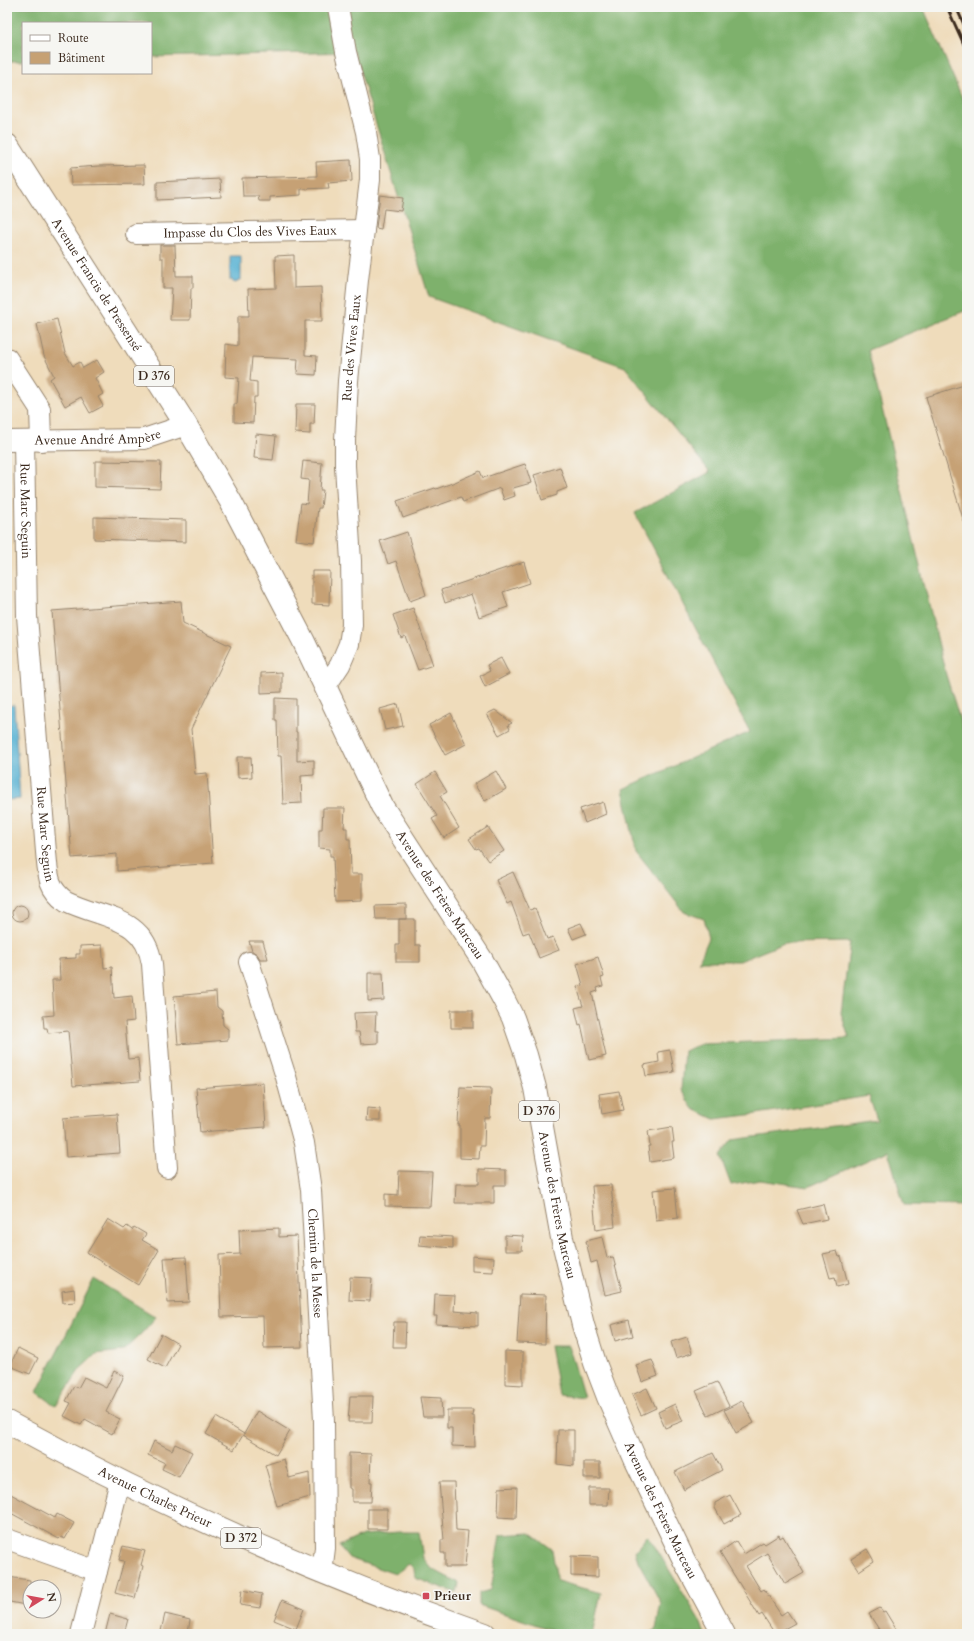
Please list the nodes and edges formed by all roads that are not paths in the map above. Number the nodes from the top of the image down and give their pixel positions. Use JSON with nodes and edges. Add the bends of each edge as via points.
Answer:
{"nodes":[{"id":1,"x":338,"y":7,"type":"edge"},
{"id":2,"x":7,"y":146,"type":"edge"},
{"id":3,"x":364,"y":230,"type":"junction"},
{"id":4,"x":136,"y":234,"type":"dead end"},
{"id":5,"x":7,"y":358,"type":"edge"},
{"id":6,"x":186,"y":425,"type":"junction"},
{"id":7,"x":24,"y":441,"type":"edge"},
{"id":8,"x":289,"y":614,"type":"joint"},
{"id":9,"x":324,"y":684,"type":"junction"},
{"id":10,"x":249,"y":962,"type":"dead end"},
{"id":11,"x":167,"y":1168,"type":"dead end"},
{"id":12,"x":7,"y":1422,"type":"edge"},
{"id":13,"x":120,"y":1481,"type":"junction"},
{"id":14,"x":7,"y":1538,"type":"edge"},
{"id":15,"x":97,"y":1571,"type":"junction"},
{"id":16,"x":322,"y":1572,"type":"junction"},
{"id":17,"x":81,"y":1634,"type":"edge"},
{"id":18,"x":485,"y":1634,"type":"edge"},
{"id":19,"x":724,"y":1634,"type":"edge"}],
"edges":[{"from":1,"to":3,"type":"street","name":"Rue des Vives Eaux","via":[[370,159]]},
{"from":2,"to":6,"type":"main road","name":"Avenue Francis de Pressensé","number":"D 376"},
{"from":3,"to":4,"type":"street","name":"Impasse du Clos des Vives Eaux"},
{"from":3,"to":9,"type":"street","name":"Rue des Vives Eaux","via":[[348,374],[345,440],[352,625],[349,644],[340,664],[330,680]]},
{"from":5,"to":7,"type":"street","name":"Rue Marc Seguin","via":[[40,409]]},
{"from":6,"to":7,"type":"street","name":"Avenue André Ampère","via":[[144,440]]},
{"from":6,"to":8,"type":"main road","name":"Avenue Francis de Pressensé","number":"D 376","via":[[231,502]]},
{"from":7,"to":11,"type":"street","name":"Rue Marc Seguin","via":[[27,618],[46,852],[51,885],[57,895],[66,901],[130,926],[143,938],[149,949]]},
{"from":8,"to":9,"type":"main road","name":"Avenue des Frères Marceau","number":"D 376"},
{"from":9,"to":19,"type":"main road","name":"Avenue des Frères Marceau","number":"D 376","via":[[382,806],[495,982],[513,1018],[535,1088],[562,1238],[595,1363],[638,1467]]},
{"from":10,"to":16,"type":"street","name":"Chemin de la Messe","via":[[304,1143],[311,1190],[324,1421],[325,1548]]},
{"from":12,"to":13,"type":"main road","name":"Avenue Charles Prieur","number":"D 372"},
{"from":13,"to":15,"type":"street"},
{"from":13,"to":16,"type":"main road","name":"Avenue Charles Prieur","number":"D 372","via":[[227,1532]]},
{"from":14,"to":15,"type":"street"},
{"from":15,"to":17,"type":"street"},
{"from":16,"to":18,"type":"main road","name":"Avenue Charles Prieur","number":"D 372"}]}
